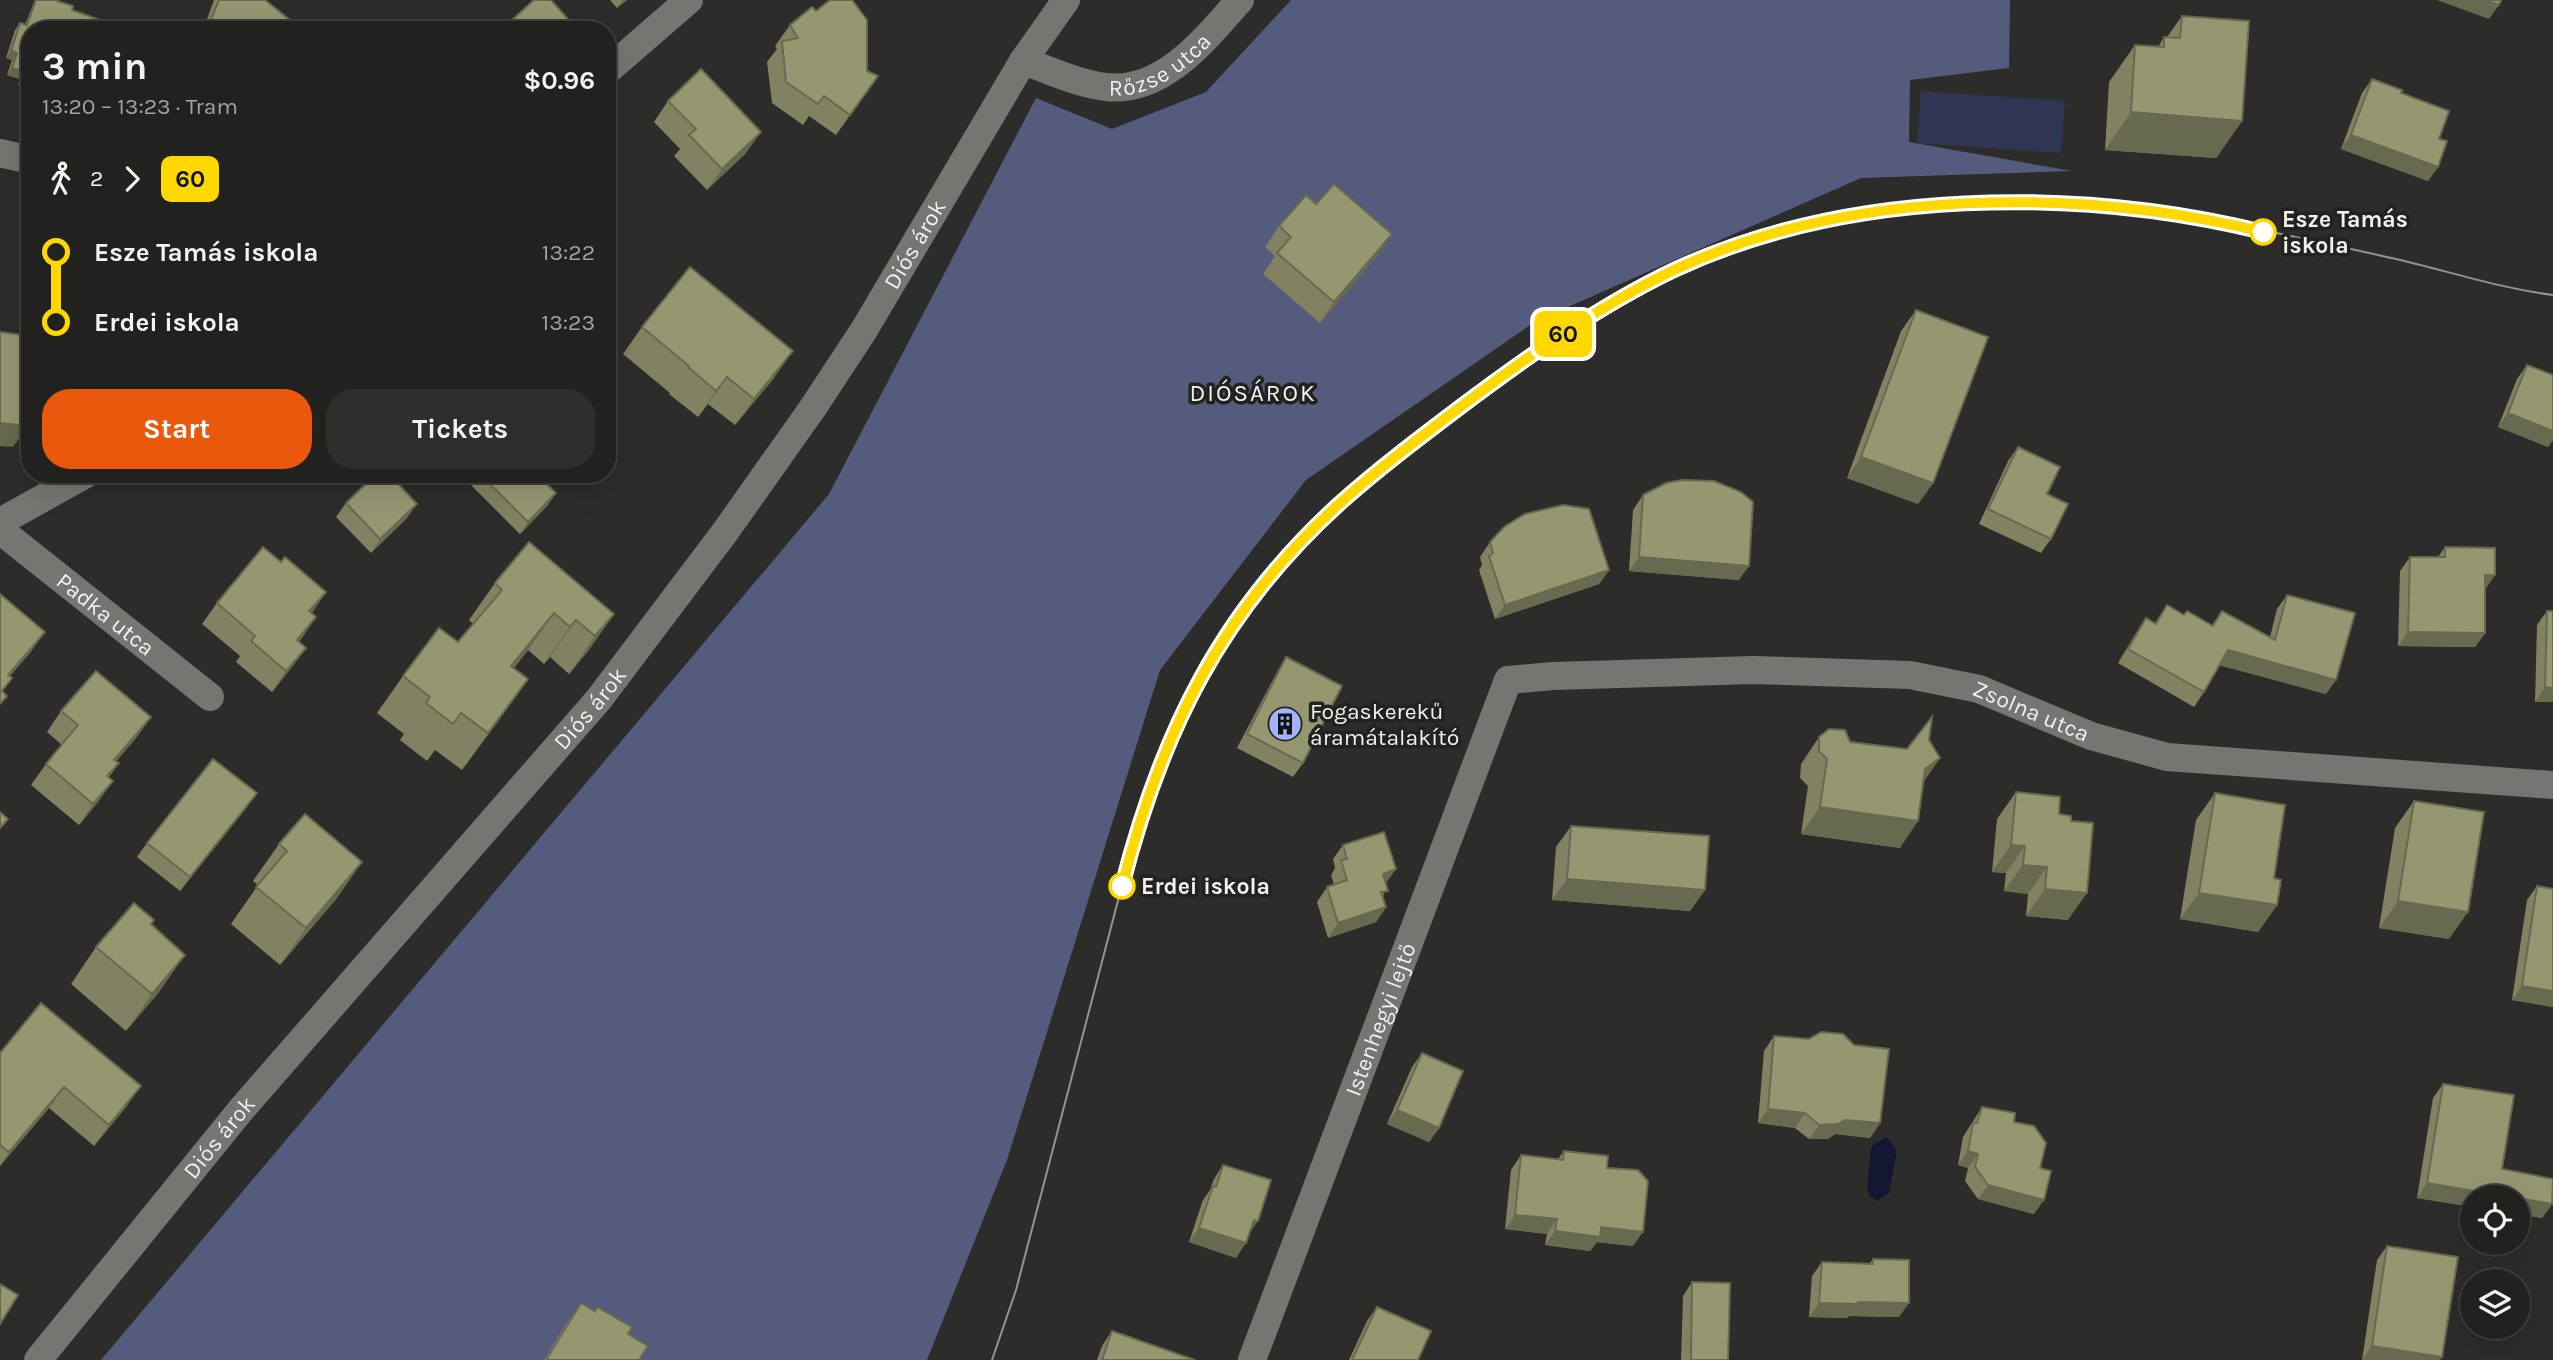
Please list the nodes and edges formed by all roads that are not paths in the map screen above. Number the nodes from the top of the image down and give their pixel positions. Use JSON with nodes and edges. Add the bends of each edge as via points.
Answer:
{"nodes":[{"id":1,"x":689,"y":0,"type":"edge"},
{"id":2,"x":1066,"y":0,"type":"edge"},
{"id":3,"x":1240,"y":0,"type":"edge"},
{"id":4,"x":1023,"y":61,"type":"junction"},
{"id":5,"x":616,"y":63,"type":"edge"},
{"id":6,"x":0,"y":153,"type":"edge"},
{"id":7,"x":21,"y":158,"type":"edge"},
{"id":8,"x":70,"y":483,"type":"edge"},
{"id":9,"x":0,"y":522,"type":"edge"},
{"id":10,"x":0,"y":530,"type":"edge"},
{"id":11,"x":1508,"y":680,"type":"joint"},
{"id":12,"x":209,"y":697,"type":"dead end"},
{"id":13,"x":2553,"y":785,"type":"edge"},
{"id":14,"x":38,"y":1360,"type":"edge"},
{"id":15,"x":1252,"y":1360,"type":"edge"}],
"edges":[{"from":1,"to":5,"type":"street"},
{"from":2,"to":4,"type":"street","name":"Diós árok"},
{"from":3,"to":4,"type":"street","name":"Rőzse utca","via":[[1195,50],[1147,83],[1121,89],[1102,87]]},
{"from":4,"to":14,"type":"street","name":"Diós árok","via":[[864,330],[725,532],[599,699],[240,1111]]},
{"from":6,"to":7,"type":"street"},
{"from":8,"to":9,"type":"street"},
{"from":10,"to":12,"type":"street","name":"Padka utca"},
{"from":11,"to":13,"type":"street","name":"Zsolna utca","via":[[1753,670],[1910,674],[1979,689],[2091,736],[2167,757]]},
{"from":11,"to":15,"type":"street","name":"Istenhegyi lejtő"}]}
